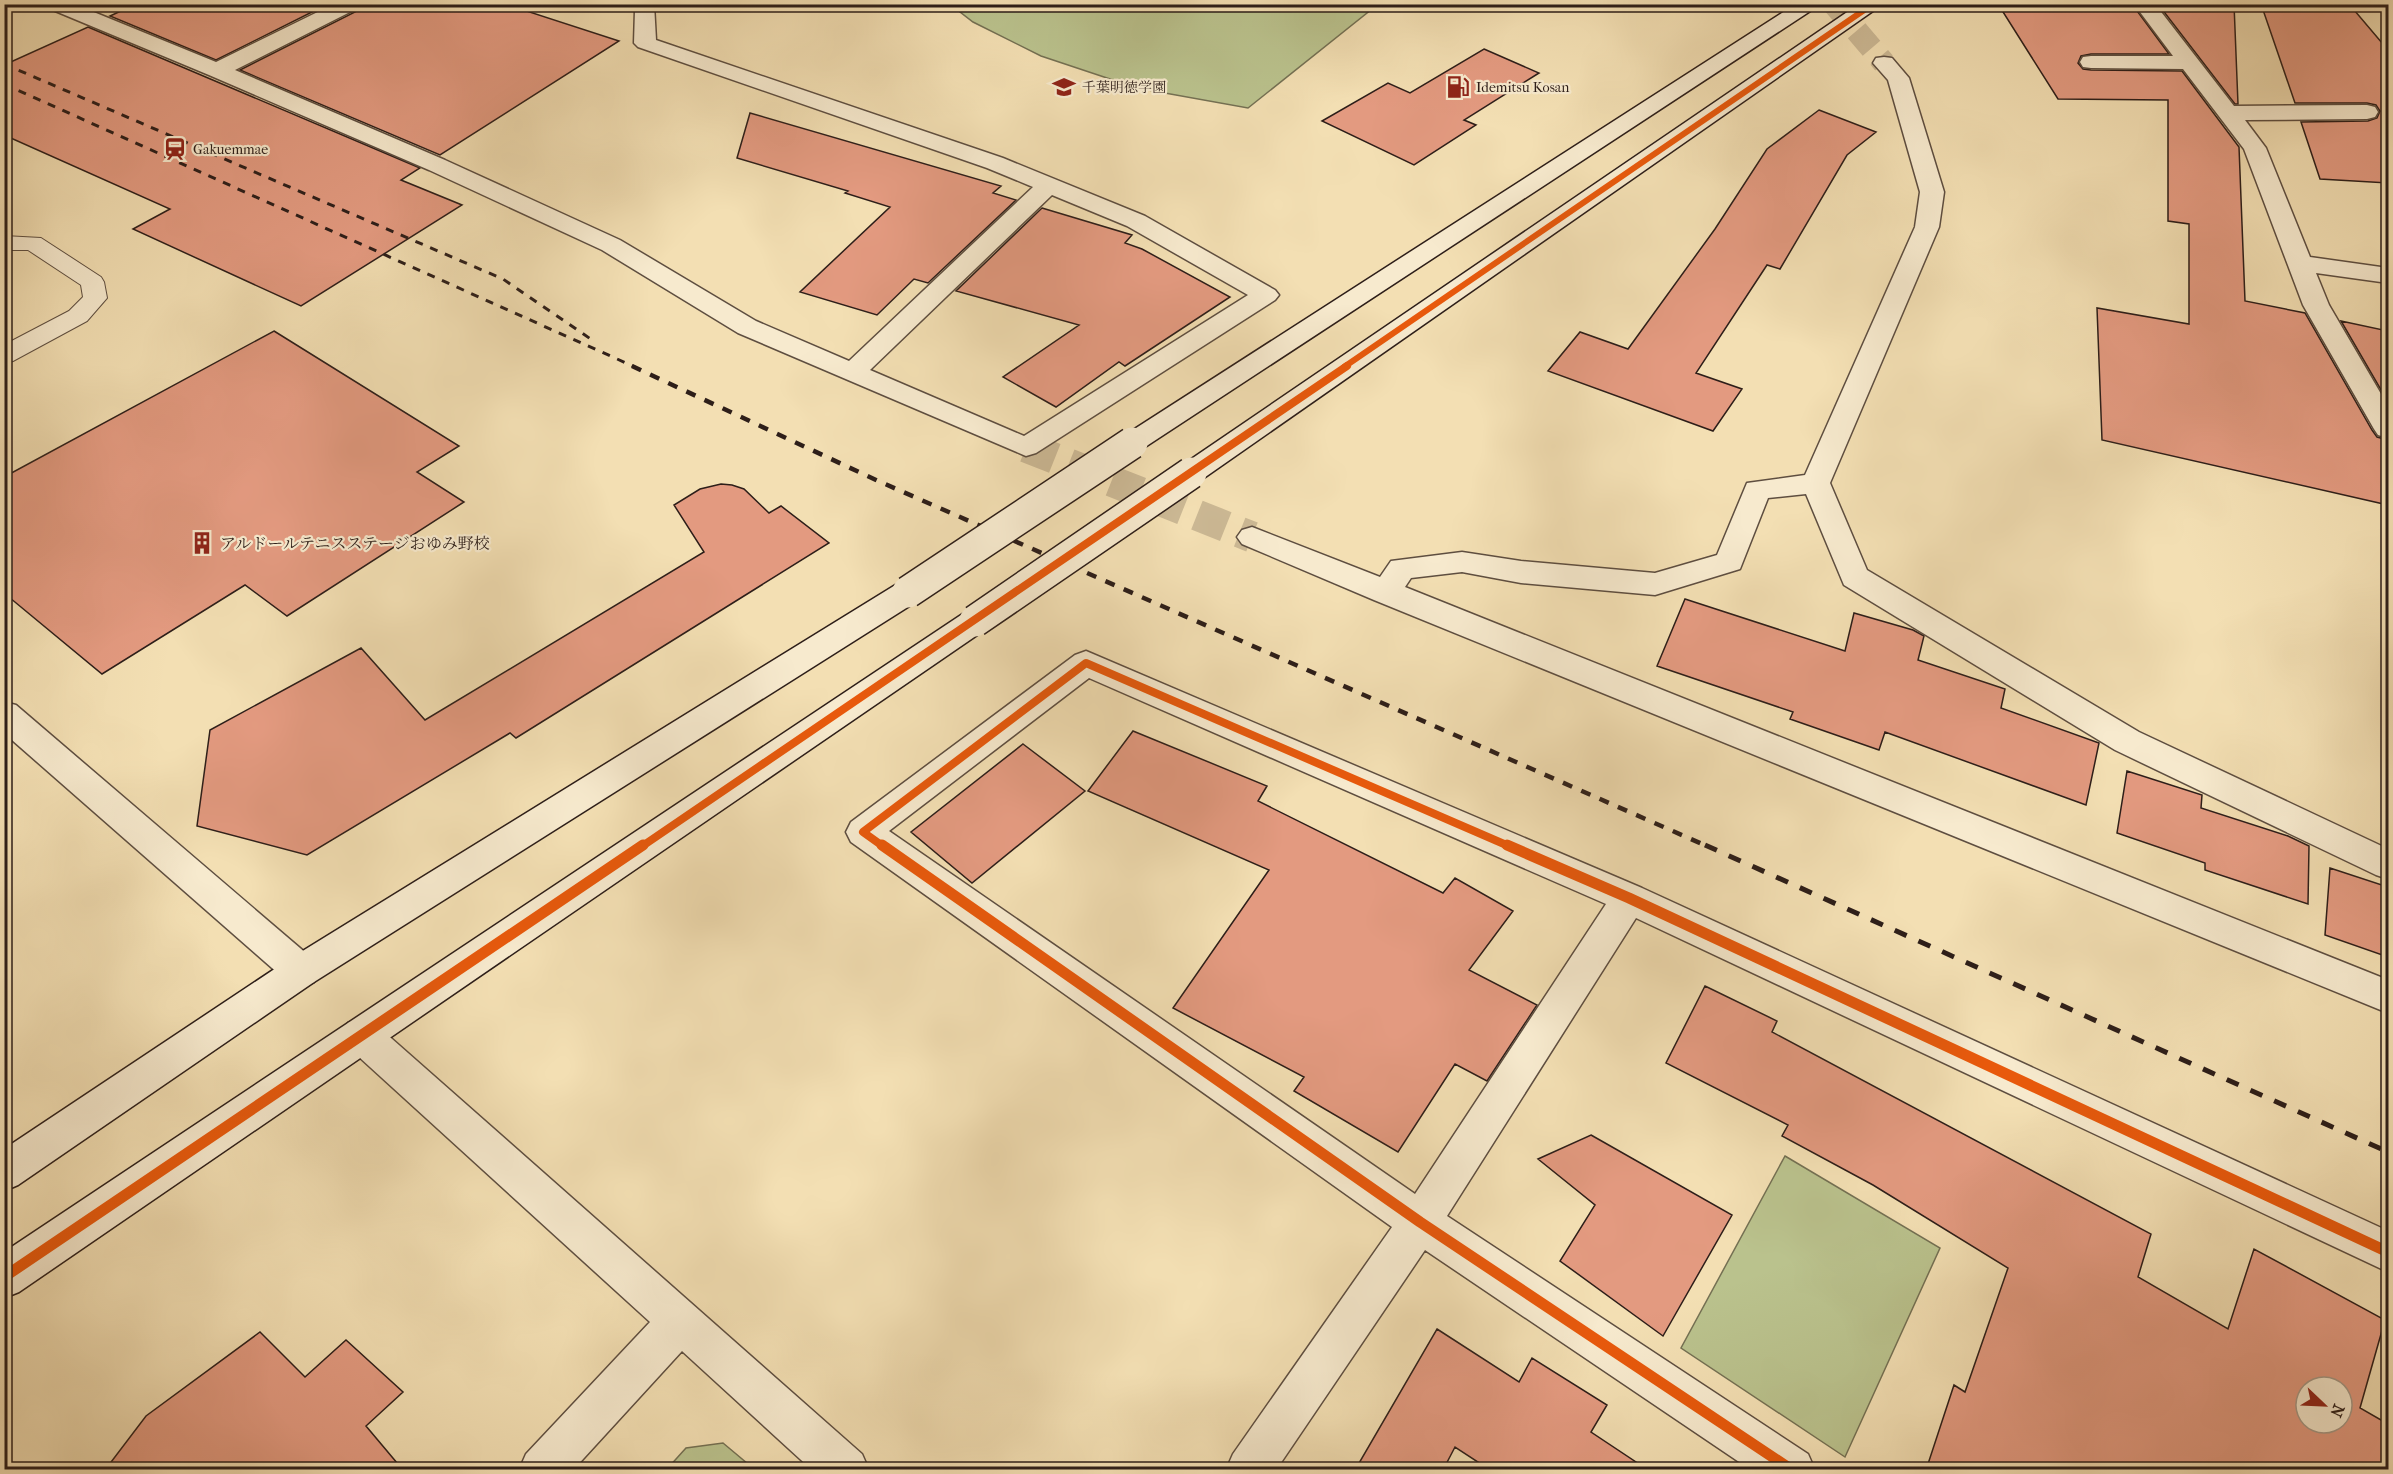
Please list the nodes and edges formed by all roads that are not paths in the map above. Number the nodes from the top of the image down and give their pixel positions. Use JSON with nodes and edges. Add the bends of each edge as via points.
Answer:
{"nodes":[{"id":1,"x":55,"y":4,"type":"edge"},
{"id":2,"x":351,"y":4,"type":"edge"},
{"id":3,"x":639,"y":4,"type":"edge"},
{"id":4,"x":1811,"y":4,"type":"edge"},
{"id":5,"x":1873,"y":4,"type":"edge"},
{"id":6,"x":2144,"y":4,"type":"edge"},
{"id":7,"x":2091,"y":62,"type":"dead end"},
{"id":8,"x":1884,"y":63,"type":"tunnel mouth"},
{"id":9,"x":2189,"y":63,"type":"junction"},
{"id":10,"x":217,"y":69,"type":"junction"},
{"id":11,"x":2367,"y":111,"type":"dead end"},
{"id":12,"x":2228,"y":113,"type":"junction"},
{"id":13,"x":1047,"y":186,"type":"junction"},
{"id":14,"x":4,"y":243,"type":"edge"},
{"id":15,"x":2299,"y":263,"type":"junction"},
{"id":16,"x":2388,"y":275,"type":"edge"},
{"id":17,"x":4,"y":356,"type":"edge"},
{"id":18,"x":853,"y":372,"type":"junction"},
{"id":19,"x":2388,"y":429,"type":"edge"},
{"id":20,"x":1816,"y":483,"type":"junction"},
{"id":21,"x":1252,"y":537,"type":"tunnel mouth"},
{"id":22,"x":1385,"y":592,"type":"junction"},
{"id":23,"x":4,"y":714,"type":"edge"},
{"id":24,"x":2388,"y":865,"type":"edge"},
{"id":25,"x":1629,"y":898,"type":"junction"},
{"id":26,"x":301,"y":971,"type":"junction"},
{"id":27,"x":2388,"y":997,"type":"edge"},
{"id":28,"x":361,"y":1035,"type":"junction"},
{"id":29,"x":4,"y":1172,"type":"edge"},
{"id":30,"x":1420,"y":1222,"type":"junction"},
{"id":31,"x":2388,"y":1252,"type":"edge"},
{"id":32,"x":4,"y":1277,"type":"edge"},
{"id":33,"x":680,"y":1321,"type":"junction"},
{"id":34,"x":542,"y":1470,"type":"edge"},
{"id":35,"x":846,"y":1470,"type":"edge"},
{"id":36,"x":1249,"y":1470,"type":"edge"},
{"id":37,"x":1792,"y":1470,"type":"edge"}],
"edges":[{"from":1,"to":10,"type":"street"},
{"from":2,"to":10,"type":"street"},
{"from":3,"to":13,"type":"street","via":[[645,7],[645,44],[995,163]]},
{"from":4,"to":26,"type":"street","bridge":true,"via":[[908,592]]},
{"from":5,"to":28,"type":"street","bridge":true,"via":[[975,621]]},
{"from":6,"to":9,"type":"street"},
{"from":7,"to":9,"type":"street"},
{"from":8,"to":20,"type":"street","via":[[1898,78],[1932,192],[1927,227]]},
{"from":9,"to":12,"type":"street"},
{"from":10,"to":18,"type":"street","via":[[611,245],[747,327]]},
{"from":11,"to":12,"type":"street"},
{"from":12,"to":15,"type":"street","via":[[2255,148]]},
{"from":13,"to":18,"type":"street"},
{"from":13,"to":18,"type":"street","via":[[1136,221],[1266,296],[1026,447]]},
{"from":14,"to":17,"type":"lane","via":[[33,243],[92,282],[95,298],[78,316]]},
{"from":15,"to":16,"type":"street"},
{"from":15,"to":19,"type":"street","via":[[2316,305]]},
{"from":20,"to":22,"type":"street","via":[[1757,490],[1729,562],[1655,584],[1521,572],[1462,562],[1402,568]]},
{"from":20,"to":24,"type":"street","via":[[1855,577],[2127,741]]},
{"from":21,"to":22,"type":"street"},
{"from":22,"to":27,"type":"street"},
{"from":23,"to":26,"type":"street"},
{"from":25,"to":30,"type":"street"},
{"from":25,"to":30,"type":"street","via":[[1086,663],[863,832]]},
{"from":25,"to":31,"type":"street"},
{"from":26,"to":29,"type":"street"},
{"from":28,"to":32,"type":"street"},
{"from":28,"to":33,"type":"street"},
{"from":30,"to":36,"type":"street"},
{"from":30,"to":37,"type":"street"},
{"from":33,"to":34,"type":"street"},
{"from":33,"to":35,"type":"street"}]}
